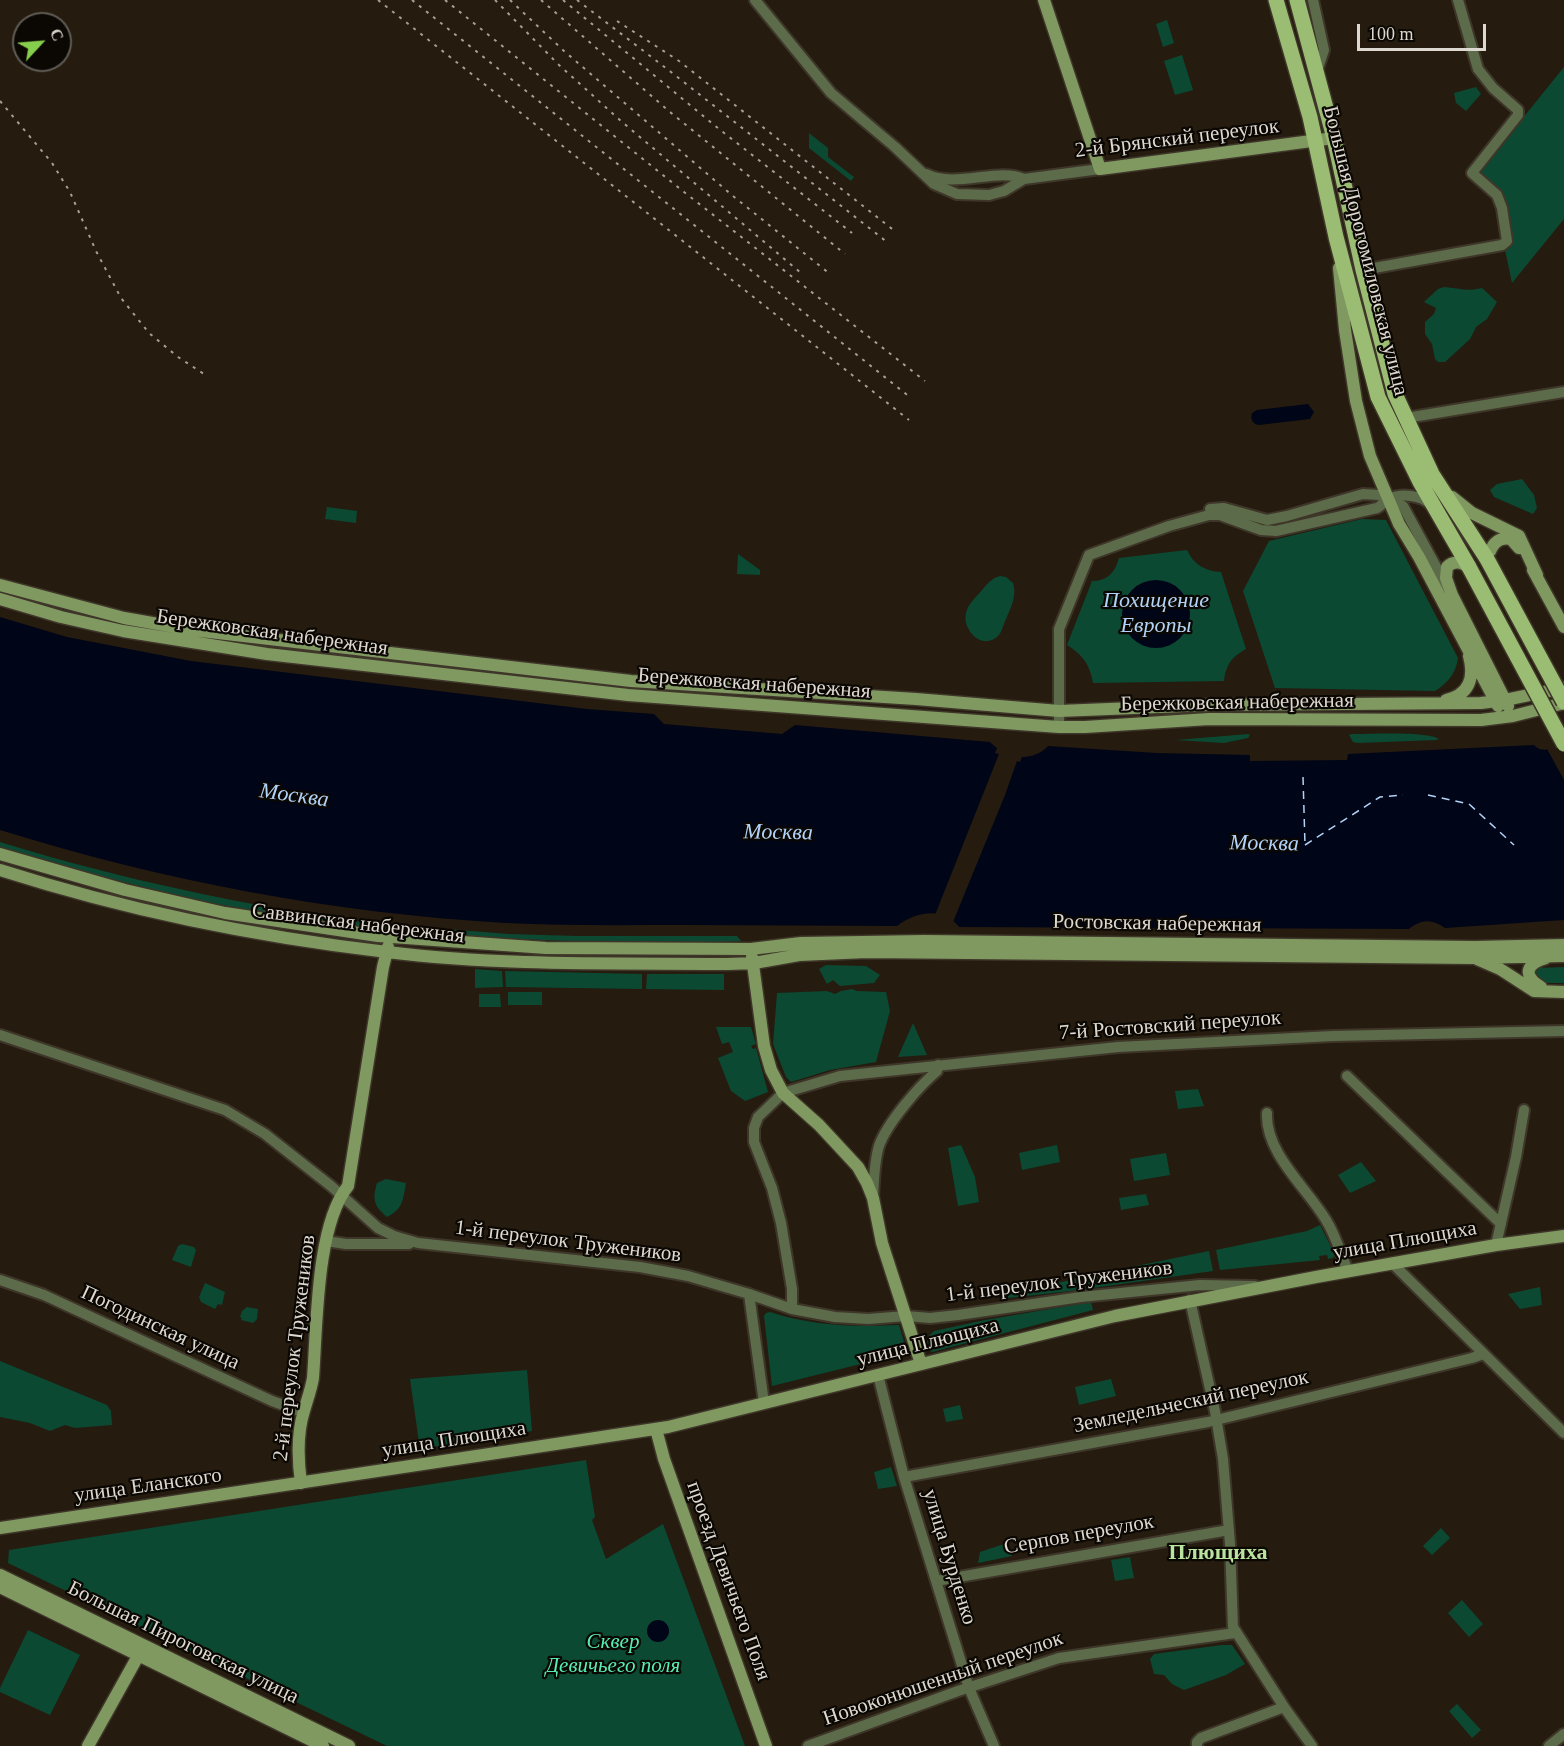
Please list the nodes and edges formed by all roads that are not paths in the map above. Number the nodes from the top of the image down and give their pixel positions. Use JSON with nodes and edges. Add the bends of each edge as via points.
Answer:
{"nodes":[{"id":1,"x":755,"y":0,"type":"edge"},
{"id":2,"x":1044,"y":0,"type":"edge"},
{"id":3,"x":1276,"y":0,"type":"edge"},
{"id":4,"x":1297,"y":0,"type":"edge"},
{"id":5,"x":1313,"y":0,"type":"edge"},
{"id":6,"x":1458,"y":0,"type":"edge"},
{"id":7,"x":1317,"y":73,"type":"junction"},
{"id":8,"x":1299,"y":77,"type":"junction"},
{"id":9,"x":1334,"y":138,"type":"junction"},
{"id":10,"x":1316,"y":141,"type":"junction"},
{"id":11,"x":1100,"y":169,"type":"junction"},
{"id":12,"x":920,"y":172,"type":"junction"},
{"id":13,"x":991,"y":177,"type":"junction"},
{"id":14,"x":1024,"y":179,"type":"junction"},
{"id":15,"x":989,"y":195,"type":"junction"},
{"id":16,"x":1335,"y":237,"type":"junction"},
{"id":17,"x":1363,"y":270,"type":"junction"},
{"id":18,"x":1564,"y":392,"type":"edge"},
{"id":19,"x":1406,"y":418,"type":"junction"},
{"id":20,"x":1432,"y":474,"type":"junction"},
{"id":21,"x":1387,"y":499,"type":"junction"},
{"id":22,"x":1435,"y":509,"type":"junction"},
{"id":23,"x":1169,"y":526,"type":"junction"},
{"id":24,"x":1487,"y":559,"type":"junction"},
{"id":25,"x":1468,"y":567,"type":"junction"},
{"id":26,"x":1536,"y":575,"type":"junction"},
{"id":27,"x":0,"y":585,"type":"edge"},
{"id":28,"x":1452,"y":595,"type":"junction"},
{"id":29,"x":0,"y":599,"type":"edge"},
{"id":30,"x":1564,"y":627,"type":"edge"},
{"id":31,"x":1463,"y":641,"type":"junction"},
{"id":32,"x":1564,"y":688,"type":"edge"},
{"id":33,"x":1501,"y":701,"type":"junction"},
{"id":34,"x":1564,"y":703,"type":"edge"},
{"id":35,"x":1434,"y":704,"type":"junction"},
{"id":36,"x":1000,"y":706,"type":"junction"},
{"id":37,"x":1059,"y":711,"type":"junction"},
{"id":38,"x":1509,"y":717,"type":"junction"},
{"id":39,"x":1000,"y":721,"type":"junction"},
{"id":40,"x":1059,"y":727,"type":"junction"},
{"id":41,"x":1564,"y":744,"type":"edge"},
{"id":42,"x":0,"y":854,"type":"edge"},
{"id":43,"x":0,"y":870,"type":"edge"},
{"id":44,"x":391,"y":937,"type":"junction"},
{"id":45,"x":1564,"y":945,"type":"edge"},
{"id":46,"x":751,"y":949,"type":"junction"},
{"id":47,"x":387,"y":952,"type":"junction"},
{"id":48,"x":1559,"y":956,"type":"edge"},
{"id":49,"x":1474,"y":957,"type":"junction"},
{"id":50,"x":753,"y":963,"type":"junction"},
{"id":51,"x":1560,"y":992,"type":"edge"},
{"id":52,"x":1564,"y":1031,"type":"edge"},
{"id":53,"x":0,"y":1035,"type":"edge"},
{"id":54,"x":935,"y":1065,"type":"junction"},
{"id":55,"x":1347,"y":1076,"type":"dead end"},
{"id":56,"x":783,"y":1093,"type":"junction"},
{"id":57,"x":1524,"y":1110,"type":"dead end"},
{"id":58,"x":1267,"y":1113,"type":"dead end"},
{"id":59,"x":340,"y":1196,"type":"junction"},
{"id":60,"x":873,"y":1198,"type":"junction"},
{"id":61,"x":1501,"y":1224,"type":"junction"},
{"id":62,"x":1564,"y":1236,"type":"edge"},
{"id":63,"x":326,"y":1241,"type":"junction"},
{"id":64,"x":418,"y":1243,"type":"junction"},
{"id":65,"x":1496,"y":1245,"type":"junction"},
{"id":66,"x":1392,"y":1263,"type":"junction"},
{"id":67,"x":1348,"y":1271,"type":"junction"},
{"id":68,"x":0,"y":1280,"type":"edge"},
{"id":69,"x":1265,"y":1286,"type":"junction"},
{"id":70,"x":749,"y":1294,"type":"junction"},
{"id":71,"x":1190,"y":1300,"type":"junction"},
{"id":72,"x":792,"y":1310,"type":"junction"},
{"id":73,"x":906,"y":1316,"type":"junction"},
{"id":74,"x":1483,"y":1354,"type":"junction"},
{"id":75,"x":921,"y":1364,"type":"junction"},
{"id":76,"x":878,"y":1375,"type":"junction"},
{"id":77,"x":764,"y":1403,"type":"junction"},
{"id":78,"x":303,"y":1412,"type":"junction"},
{"id":79,"x":1217,"y":1420,"type":"junction"},
{"id":80,"x":656,"y":1429,"type":"junction"},
{"id":81,"x":1564,"y":1433,"type":"edge"},
{"id":82,"x":904,"y":1477,"type":"junction"},
{"id":83,"x":301,"y":1483,"type":"junction"},
{"id":84,"x":0,"y":1528,"type":"edge"},
{"id":85,"x":1229,"y":1530,"type":"junction"},
{"id":86,"x":0,"y":1575,"type":"edge"},
{"id":87,"x":936,"y":1581,"type":"junction"},
{"id":88,"x":0,"y":1587,"type":"edge"},
{"id":89,"x":1235,"y":1633,"type":"junction"},
{"id":90,"x":141,"y":1650,"type":"junction"},
{"id":91,"x":969,"y":1688,"type":"junction"},
{"id":92,"x":1284,"y":1707,"type":"junction"},
{"id":93,"x":1564,"y":1734,"type":"edge"},
{"id":94,"x":88,"y":1746,"type":"edge"},
{"id":95,"x":323,"y":1746,"type":"edge"},
{"id":96,"x":349,"y":1746,"type":"edge"},
{"id":97,"x":766,"y":1746,"type":"edge"},
{"id":98,"x":808,"y":1746,"type":"edge"},
{"id":99,"x":994,"y":1746,"type":"edge"},
{"id":100,"x":1197,"y":1746,"type":"edge"},
{"id":101,"x":1312,"y":1746,"type":"edge"},
{"id":102,"x":1549,"y":1746,"type":"edge"}],
"edges":[{"from":1,"to":12,"type":"street","via":[[831,93]]},
{"from":2,"to":11,"type":"main road"},
{"from":3,"to":8,"type":"main road","name":"Большая Дорогомиловская улица"},
{"from":4,"to":7,"type":"main road","name":"Большая Дорогомиловская улица"},
{"from":5,"to":7,"type":"street","via":[[1324,50]]},
{"from":6,"to":17,"type":"street","via":[[1478,69],[1518,110],[1472,172],[1499,199],[1508,238],[1505,244]]},
{"from":7,"to":8,"type":"street","via":[[1311,84],[1304,84]]},
{"from":7,"to":9,"type":"main road","name":"Большая Дорогомиловская улица"},
{"from":8,"to":10,"type":"main road","name":"Большая Дорогомиловская улица"},
{"from":9,"to":10,"type":"main road","name":"2-й Брянский переулок"},
{"from":9,"to":17,"type":"main road","name":"Большая Дорогомиловская улица"},
{"from":10,"to":11,"type":"main road","name":"2-й Брянский переулок"},
{"from":10,"to":16,"type":"main road","name":"Большая Дорогомиловская улица"},
{"from":11,"to":14,"type":"street","name":"2-й Брянский переулок"},
{"from":12,"to":13,"type":"street","name":"2-й Брянский переулок","via":[[945,180]]},
{"from":12,"to":15,"type":"street","name":"2-й Брянский переулок","via":[[944,190]]},
{"from":13,"to":14,"type":"street","name":"2-й Брянский переулок"},
{"from":13,"to":15,"type":"street","via":[[982,185]]},
{"from":14,"to":15,"type":"street","name":"2-й Брянский переулок"},
{"from":16,"to":21,"type":"main road","via":[[1356,401],[1370,456]]},
{"from":16,"to":22,"type":"main road","name":"Большая Дорогомиловская улица","via":[[1378,397]]},
{"from":17,"to":19,"type":"main road","name":"Большая Дорогомиловская улица","via":[[1395,393]]},
{"from":18,"to":19,"type":"street"},
{"from":19,"to":20,"type":"main road","name":"Большая Дорогомиловская улица"},
{"from":20,"to":24,"type":"main road","name":"Большая Дорогомиловская улица"},
{"from":20,"to":26,"type":"main road","via":[[1462,507],[1519,536]]},
{"from":21,"to":22,"type":"street","via":[[1418,497]]},
{"from":21,"to":23,"type":"street","via":[[1363,494],[1267,520],[1216,508]]},
{"from":21,"to":23,"type":"street","via":[[1377,508],[1284,530],[1261,530],[1214,514]]},
{"from":21,"to":28,"type":"street","via":[[1403,506]]},
{"from":21,"to":31,"type":"main road"},
{"from":22,"to":25,"type":"main road","name":"Большая Дорогомиловская улица"},
{"from":23,"to":37,"type":"street","via":[[1089,555],[1059,629]]},
{"from":24,"to":26,"type":"main road","via":[[1495,542],[1510,539]]},
{"from":24,"to":34,"type":"main road","name":"Большая Дорогомиловская улица","bridge":true},
{"from":25,"to":28,"type":"main road","via":[[1454,562],[1447,567]]},
{"from":25,"to":41,"type":"main road","name":"Большая Дорогомиловская улица","bridge":true},
{"from":26,"to":30,"type":"main road"},
{"from":27,"to":36,"type":"main road","name":"Бережковская набережная","via":[[124,618],[236,636],[631,681]]},
{"from":28,"to":33,"type":"main road"},
{"from":29,"to":39,"type":"main road","name":"Бережковская набережная","via":[[123,631],[267,654],[628,695]]},
{"from":31,"to":33,"type":"main road"},
{"from":31,"to":35,"type":"main road","via":[[1472,676],[1467,688],[1458,697]]},
{"from":32,"to":33,"type":"main road","name":"Бережковская набережная"},
{"from":33,"to":35,"type":"main road","name":"Бережковская набережная"},
{"from":33,"to":38,"type":"main road"},
{"from":34,"to":38,"type":"main road","name":"Бережковская набережная"},
{"from":35,"to":37,"type":"main road","name":"Бережковская набережная","via":[[1209,705]]},
{"from":36,"to":37,"type":"main road","name":"Бережковская набережная"},
{"from":36,"to":39,"type":"street","via":[[1008,714]]},
{"from":37,"to":40,"type":"street"},
{"from":38,"to":40,"type":"main road","name":"Бережковская набережная","via":[[1209,719]]},
{"from":39,"to":40,"type":"main road","name":"Бережковская набережная"},
{"from":42,"to":44,"type":"main road","name":"Саввинская набережная","via":[[180,903],[291,924]]},
{"from":43,"to":47,"type":"main road","name":"Саввинская набережная","via":[[224,927]]},
{"from":44,"to":46,"type":"main road","name":"Саввинская набережная","via":[[546,948]]},
{"from":44,"to":47,"type":"main road","name":"2-й переулок Тружеников"},
{"from":45,"to":46,"type":"main road","name":"Ростовская набережная","via":[[836,942]]},
{"from":46,"to":50,"type":"main road"},
{"from":47,"to":50,"type":"main road","name":"Саввинская набережная","via":[[550,962]]},
{"from":47,"to":59,"type":"main road","name":"2-й переулок Тружеников","via":[[348,1186]]},
{"from":48,"to":49,"type":"main road","name":"Ростовская набережная"},
{"from":48,"to":51,"type":"main road","via":[[1532,963],[1529,974],[1532,982],[1542,988]]},
{"from":49,"to":50,"type":"main road","name":"Ростовская набережная","via":[[867,952],[800,954]]},
{"from":49,"to":51,"type":"main road","via":[[1534,991]]},
{"from":50,"to":56,"type":"main road","via":[[764,1046]]},
{"from":52,"to":54,"type":"street","name":"7-й Ростовский переулок","via":[[1333,1036],[1118,1047]]},
{"from":53,"to":59,"type":"street","name":"1-й переулок Тружеников","via":[[225,1110],[265,1134]]},
{"from":54,"to":56,"type":"street","name":"7-й Ростовский переулок","via":[[840,1076]]},
{"from":54,"to":60,"type":"street","via":[[937,1071],[908,1099],[880,1144]]},
{"from":55,"to":61,"type":"street"},
{"from":56,"to":60,"type":"main road","via":[[858,1167]]},
{"from":56,"to":72,"type":"street","via":[[759,1117],[754,1142],[781,1223]]},
{"from":57,"to":61,"type":"street"},
{"from":58,"to":67,"type":"street","via":[[1266,1125],[1274,1146],[1327,1221]]},
{"from":59,"to":63,"type":"main road","name":"2-й переулок Тружеников"},
{"from":59,"to":64,"type":"street","name":"1-й переулок Тружеников","via":[[378,1228]]},
{"from":60,"to":73,"type":"main road","via":[[882,1243]]},
{"from":61,"to":65,"type":"street"},
{"from":62,"to":65,"type":"main road","name":"улица Плющиха"},
{"from":63,"to":64,"type":"street"},
{"from":63,"to":78,"type":"main road","name":"2-й переулок Тружеников","via":[[313,1378]]},
{"from":64,"to":70,"type":"street","name":"1-й переулок Тружеников","via":[[640,1267]]},
{"from":65,"to":66,"type":"main road","name":"улица Плющиха"},
{"from":66,"to":67,"type":"main road","name":"улица Плющиха"},
{"from":66,"to":74,"type":"street"},
{"from":67,"to":69,"type":"main road","name":"улица Плющиха"},
{"from":68,"to":78,"type":"street","name":"Погодинская улица","via":[[44,1295]]},
{"from":69,"to":71,"type":"main road","name":"улица Плющиха"},
{"from":69,"to":73,"type":"street","name":"1-й переулок Тружеников","via":[[1200,1285],[930,1318]]},
{"from":70,"to":72,"type":"street","name":"1-й переулок Тружеников"},
{"from":70,"to":77,"type":"street"},
{"from":71,"to":75,"type":"main road","name":"улица Плющиха"},
{"from":71,"to":79,"type":"street"},
{"from":72,"to":73,"type":"street","name":"1-й переулок Тружеников","via":[[868,1319]]},
{"from":73,"to":75,"type":"main road"},
{"from":74,"to":79,"type":"street","name":"Земледельческий переулок"},
{"from":74,"to":81,"type":"street"},
{"from":75,"to":76,"type":"main road","name":"улица Плющиха"},
{"from":76,"to":77,"type":"main road","name":"улица Плющиха"},
{"from":76,"to":82,"type":"street","name":"улица Бурденко"},
{"from":77,"to":80,"type":"main road","name":"улица Плющиха"},
{"from":78,"to":83,"type":"main road","name":"2-й переулок Тружеников"},
{"from":79,"to":82,"type":"street","name":"Земледельческий переулок"},
{"from":79,"to":85,"type":"street"},
{"from":80,"to":83,"type":"main road","name":"улица Плющиха"},
{"from":80,"to":97,"type":"main road","name":"проезд Девичьего Поля"},
{"from":82,"to":87,"type":"street","name":"улица Бурденко"},
{"from":83,"to":84,"type":"main road","name":"улица Еланского"},
{"from":85,"to":87,"type":"street","name":"Серпов переулок"},
{"from":85,"to":89,"type":"street"},
{"from":86,"to":90,"type":"main road","name":"Большая Пироговская улица"},
{"from":87,"to":91,"type":"street","name":"улица Бурденко"},
{"from":88,"to":90,"type":"main road","name":"Большая Пироговская улица"},
{"from":89,"to":91,"type":"street","name":"Новоконюшенный переулок","via":[[1072,1655]]},
{"from":89,"to":92,"type":"street"},
{"from":90,"to":94,"type":"main road"},
{"from":90,"to":95,"type":"main road","name":"Большая Пироговская улица"},
{"from":90,"to":96,"type":"main road","name":"Большая Пироговская улица"},
{"from":91,"to":98,"type":"street","name":"Новоконюшенный переулок"},
{"from":91,"to":99,"type":"street","name":"улица Бурденко"},
{"from":92,"to":100,"type":"street","via":[[1201,1738]]},
{"from":92,"to":101,"type":"street"},
{"from":93,"to":102,"type":"street"}]}
